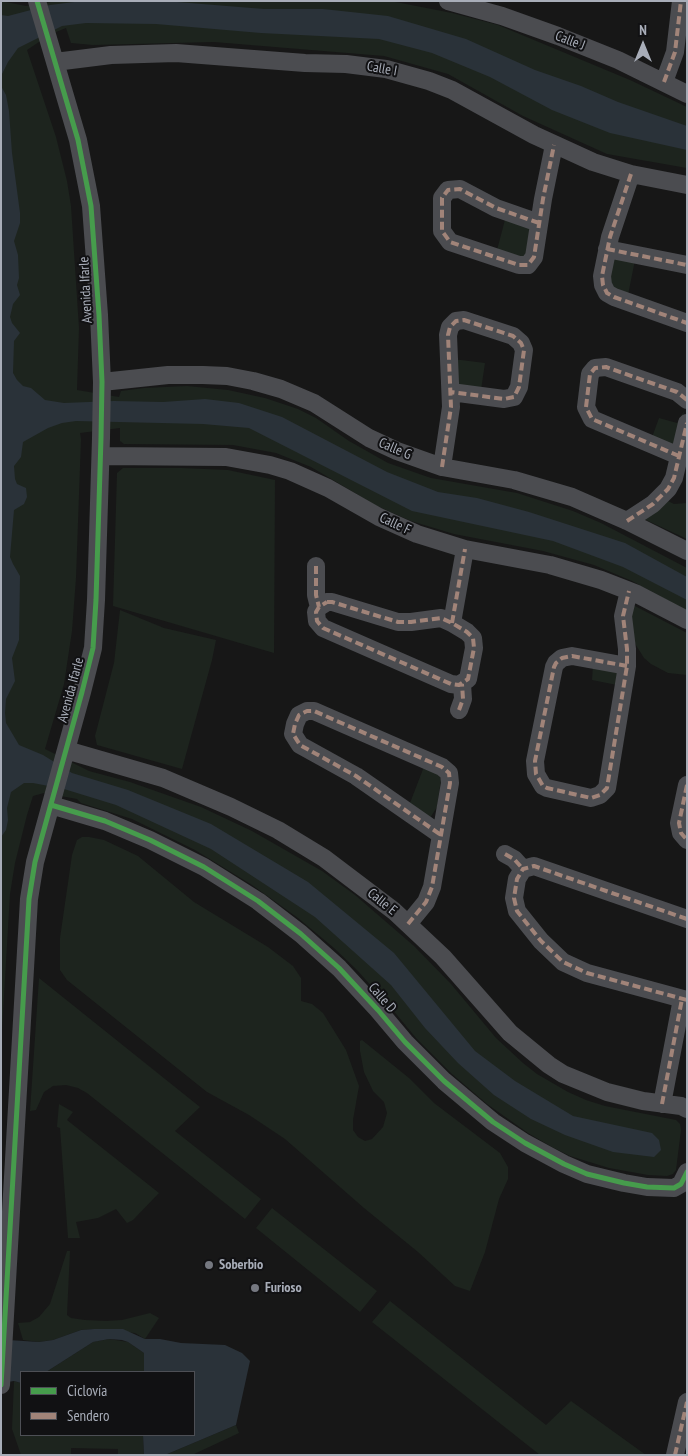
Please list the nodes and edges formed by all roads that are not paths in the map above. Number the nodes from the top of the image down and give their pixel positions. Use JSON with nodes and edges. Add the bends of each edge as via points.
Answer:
{"nodes":[{"id":1,"x":448,"y":1,"type":"edge"},
{"id":2,"x":682,"y":1,"type":"edge"},
{"id":3,"x":38,"y":3,"type":"edge"},
{"id":4,"x":55,"y":62,"type":"junction"},
{"id":5,"x":664,"y":82,"type":"junction"},
{"id":6,"x":687,"y":94,"type":"edge"},
{"id":7,"x":554,"y":145,"type":"junction"},
{"id":8,"x":631,"y":174,"type":"junction"},
{"id":9,"x":687,"y":185,"type":"edge"},
{"id":10,"x":539,"y":223,"type":"junction"},
{"id":11,"x":608,"y":249,"type":"junction"},
{"id":12,"x":687,"y":265,"type":"edge"},
{"id":13,"x":687,"y":323,"type":"edge"},
{"id":14,"x":102,"y":387,"type":"junction"},
{"id":15,"x":451,"y":392,"type":"junction"},
{"id":16,"x":687,"y":400,"type":"edge"},
{"id":17,"x":687,"y":423,"type":"edge"},
{"id":18,"x":101,"y":456,"type":"junction"},
{"id":19,"x":679,"y":456,"type":"junction"},
{"id":20,"x":442,"y":467,"type":"junction"},
{"id":21,"x":627,"y":521,"type":"junction"},
{"id":22,"x":465,"y":549,"type":"junction"},
{"id":23,"x":687,"y":551,"type":"edge"},
{"id":24,"x":316,"y":566,"type":"dead end"},
{"id":25,"x":629,"y":591,"type":"junction"},
{"id":26,"x":318,"y":607,"type":"junction"},
{"id":27,"x":687,"y":620,"type":"edge"},
{"id":28,"x":452,"y":623,"type":"junction"},
{"id":29,"x":627,"y":666,"type":"junction"},
{"id":30,"x":462,"y":684,"type":"junction"},
{"id":31,"x":459,"y":710,"type":"dead end"},
{"id":32,"x":65,"y":754,"type":"junction"},
{"id":33,"x":687,"y":785,"type":"edge"},
{"id":34,"x":52,"y":802,"type":"junction"},
{"id":35,"x":441,"y":835,"type":"junction"},
{"id":36,"x":687,"y":840,"type":"edge"},
{"id":37,"x":505,"y":854,"type":"dead end"},
{"id":38,"x":523,"y":869,"type":"junction"},
{"id":39,"x":687,"y":919,"type":"edge"},
{"id":40,"x":408,"y":924,"type":"junction"},
{"id":41,"x":685,"y":1000,"type":"edge"},
{"id":42,"x":662,"y":1104,"type":"junction"},
{"id":43,"x":687,"y":1109,"type":"edge"},
{"id":44,"x":687,"y":1172,"type":"edge"},
{"id":45,"x":1,"y":1385,"type":"edge"},
{"id":46,"x":687,"y":1403,"type":"edge"},
{"id":47,"x":679,"y":1454,"type":"edge"}],
"edges":[{"from":1,"to":5,"type":"street","name":"Calle J","via":[[551,33]]},
{"from":2,"to":5,"type":"street","via":[[675,52]]},
{"from":3,"to":4,"type":"street","name":"Avenida Ifarle"},
{"from":4,"to":7,"type":"street","name":"Calle I","via":[[111,55],[176,53],[376,67],[408,74],[452,90]]},
{"from":4,"to":14,"type":"street","name":"Avenida Ifarle","via":[[83,160],[91,206]]},
{"from":5,"to":6,"type":"street","name":"Calle J"},
{"from":7,"to":8,"type":"street","name":"Calle I","via":[[592,162]]},
{"from":7,"to":10,"type":"street"},
{"from":8,"to":9,"type":"street","name":"Calle I"},
{"from":8,"to":11,"type":"street"},
{"from":10,"to":10,"type":"street","via":[[533,260],[522,266],[450,242],[442,231],[442,198],[448,190],[460,189],[496,208]]},
{"from":11,"to":12,"type":"street"},
{"from":11,"to":13,"type":"street","via":[[602,281],[607,293]]},
{"from":14,"to":18,"type":"street","name":"Avenida Ifarle"},
{"from":14,"to":20,"type":"street","name":"Calle G","via":[[168,376],[227,376],[253,381],[314,403],[386,447]]},
{"from":15,"to":15,"type":"street","via":[[504,399],[514,397],[519,387],[524,354],[521,343],[512,336],[464,320],[456,321],[448,331]]},
{"from":15,"to":20,"type":"street"},
{"from":16,"to":19,"type":"street","via":[[677,392],[606,367],[599,367],[590,374],[586,407],[592,419]]},
{"from":17,"to":19,"type":"street"},
{"from":18,"to":22,"type":"street","name":"Calle F","via":[[226,457],[270,465],[328,488],[404,529]]},
{"from":18,"to":32,"type":"street","name":"Avenida Ifarle","via":[[93,648]]},
{"from":19,"to":21,"type":"street","via":[[668,489],[653,504]]},
{"from":20,"to":21,"type":"street","name":"Calle G","via":[[548,489]]},
{"from":21,"to":23,"type":"street","name":"Calle G"},
{"from":22,"to":25,"type":"street","name":"Calle F","via":[[566,570]]},
{"from":22,"to":28,"type":"street"},
{"from":24,"to":26,"type":"street"},
{"from":25,"to":27,"type":"street","name":"Calle F"},
{"from":25,"to":29,"type":"street","via":[[623,616]]},
{"from":26,"to":28,"type":"street","via":[[332,602],[398,622],[441,618]]},
{"from":26,"to":30,"type":"street","via":[[317,621],[323,628],[451,684]]},
{"from":28,"to":30,"type":"street","via":[[470,635],[474,643],[469,676]]},
{"from":29,"to":29,"type":"street","via":[[604,792],[591,798],[543,786],[536,774],[535,761],[556,663],[572,656]]},
{"from":30,"to":31,"type":"street","via":[[463,699]]},
{"from":32,"to":34,"type":"street","name":"Avenida Ifarle"},
{"from":32,"to":40,"type":"street","name":"Calle E","via":[[163,778],[255,818],[324,858]]},
{"from":33,"to":36,"type":"street","via":[[679,823],[681,834]]},
{"from":34,"to":44,"type":"street","name":"Calle D","via":[[150,840],[204,867],[258,901],[339,968],[444,1081],[493,1122],[525,1143],[587,1174],[624,1183],[674,1188],[681,1184]]},
{"from":34,"to":45,"type":"street","name":"Avenida Ifarle","via":[[35,862],[29,899]]},
{"from":35,"to":35,"type":"street","via":[[450,778],[446,770],[314,711],[300,714],[293,734],[300,745],[356,776]]},
{"from":35,"to":40,"type":"street","via":[[430,896]]},
{"from":37,"to":38,"type":"street"},
{"from":38,"to":39,"type":"street","via":[[539,867]]},
{"from":38,"to":41,"type":"street","via":[[514,892],[517,912],[555,956],[587,972]]},
{"from":40,"to":42,"type":"street","name":"Calle E","via":[[535,1056],[562,1074],[592,1087]]},
{"from":41,"to":42,"type":"street"},
{"from":42,"to":43,"type":"street"},
{"from":46,"to":47,"type":"street"}]}
